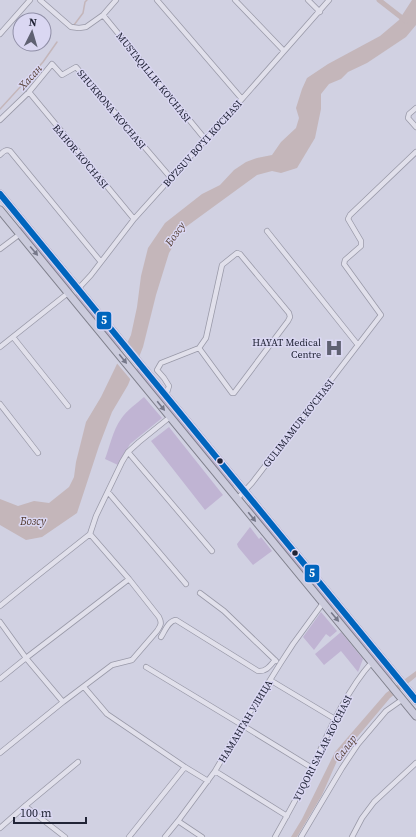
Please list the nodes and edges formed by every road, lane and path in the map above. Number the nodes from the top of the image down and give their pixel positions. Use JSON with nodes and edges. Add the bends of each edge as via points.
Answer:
{"nodes":[{"id":1,"x":30,"y":0,"type":"edge"},
{"id":2,"x":40,"y":0,"type":"edge"},
{"id":3,"x":116,"y":0,"type":"edge"},
{"id":4,"x":157,"y":0,"type":"edge"},
{"id":5,"x":235,"y":0,"type":"edge"},
{"id":6,"x":308,"y":0,"type":"edge"},
{"id":7,"x":329,"y":0,"type":"edge"},
{"id":8,"x":320,"y":12,"type":"junction"},
{"id":9,"x":103,"y":15,"type":"junction"},
{"id":10,"x":0,"y":34,"type":"edge"},
{"id":11,"x":284,"y":51,"type":"junction"},
{"id":12,"x":29,"y":92,"type":"junction"},
{"id":13,"x":242,"y":99,"type":"junction"},
{"id":14,"x":416,"y":108,"type":"edge"},
{"id":15,"x":0,"y":120,"type":"edge"},
{"id":16,"x":416,"y":128,"type":"edge"},
{"id":17,"x":205,"y":140,"type":"junction"},
{"id":18,"x":416,"y":152,"type":"edge"},
{"id":19,"x":0,"y":155,"type":"edge"},
{"id":20,"x":171,"y":178,"type":"junction"},
{"id":21,"x":0,"y":194,"type":"edge"},
{"id":22,"x":0,"y":210,"type":"edge"},
{"id":23,"x":17,"y":215,"type":"junction"},
{"id":24,"x":134,"y":219,"type":"junction"},
{"id":25,"x":9,"y":222,"type":"junction"},
{"id":26,"x":267,"y":231,"type":"dead end"},
{"id":27,"x":20,"y":234,"type":"junction"},
{"id":28,"x":0,"y":249,"type":"edge"},
{"id":29,"x":101,"y":262,"type":"junction"},
{"id":30,"x":78,"y":289,"type":"junction"},
{"id":31,"x":68,"y":293,"type":"junction"},
{"id":32,"x":13,"y":337,"type":"junction"},
{"id":33,"x":358,"y":346,"type":"junction"},
{"id":34,"x":0,"y":347,"type":"edge"},
{"id":35,"x":199,"y":348,"type":"junction"},
{"id":36,"x":166,"y":396,"type":"junction"},
{"id":37,"x":0,"y":404,"type":"edge"},
{"id":38,"x":68,"y":406,"type":"dead end"},
{"id":39,"x":170,"y":417,"type":"junction"},
{"id":40,"x":128,"y":452,"type":"junction"},
{"id":41,"x":38,"y":453,"type":"dead end"},
{"id":42,"x":108,"y":492,"type":"junction"},
{"id":43,"x":244,"y":492,"type":"junction"},
{"id":44,"x":237,"y":499,"type":"junction"},
{"id":45,"x":90,"y":534,"type":"junction"},
{"id":46,"x":212,"y":551,"type":"dead end"},
{"id":47,"x":128,"y":579,"type":"junction"},
{"id":48,"x":186,"y":584,"type":"dead end"},
{"id":49,"x":200,"y":592,"type":"dead end"},
{"id":50,"x":323,"y":603,"type":"junction"},
{"id":51,"x":0,"y":606,"type":"edge"},
{"id":52,"x":0,"y":622,"type":"edge"},
{"id":53,"x":161,"y":637,"type":"dead end"},
{"id":54,"x":26,"y":658,"type":"junction"},
{"id":55,"x":275,"y":660,"type":"junction"},
{"id":56,"x":372,"y":662,"type":"junction"},
{"id":57,"x":280,"y":664,"type":"junction"},
{"id":58,"x":146,"y":667,"type":"dead end"},
{"id":59,"x":0,"y":679,"type":"edge"},
{"id":60,"x":270,"y":680,"type":"junction"},
{"id":61,"x":84,"y":687,"type":"junction"},
{"id":62,"x":401,"y":697,"type":"junction"},
{"id":63,"x":416,"y":700,"type":"edge"},
{"id":64,"x":63,"y":702,"type":"junction"},
{"id":65,"x":416,"y":716,"type":"edge"},
{"id":66,"x":335,"y":719,"type":"junction"},
{"id":67,"x":242,"y":725,"type":"junction"},
{"id":68,"x":0,"y":754,"type":"edge"},
{"id":69,"x":78,"y":762,"type":"dead end"},
{"id":70,"x":416,"y":763,"type":"edge"},
{"id":71,"x":185,"y":767,"type":"junction"},
{"id":72,"x":312,"y":768,"type":"junction"},
{"id":73,"x":215,"y":771,"type":"junction"},
{"id":74,"x":208,"y":781,"type":"junction"},
{"id":75,"x":25,"y":806,"type":"junction"},
{"id":76,"x":287,"y":816,"type":"junction"},
{"id":77,"x":178,"y":821,"type":"junction"},
{"id":78,"x":0,"y":828,"type":"edge"},
{"id":79,"x":65,"y":837,"type":"edge"},
{"id":80,"x":129,"y":837,"type":"edge"},
{"id":81,"x":165,"y":837,"type":"edge"},
{"id":82,"x":202,"y":837,"type":"edge"},
{"id":83,"x":275,"y":837,"type":"edge"},
{"id":84,"x":301,"y":837,"type":"edge"},
{"id":85,"x":352,"y":837,"type":"edge"}],
"edges":[{"from":1,"to":10,"type":"street"},
{"from":2,"to":9,"type":"street","via":[[71,27],[86,27]]},
{"from":3,"to":9,"type":"street"},
{"from":4,"to":13,"type":"street"},
{"from":5,"to":11,"type":"street"},
{"from":6,"to":8,"type":"street"},
{"from":7,"to":8,"type":"street","name":"BO'ZSUV BO'YI KO'CHASI"},
{"from":8,"to":11,"type":"street","name":"BO'ZSUV BO'YI KO'CHASI"},
{"from":9,"to":17,"type":"street","name":"MUSTAQILLIK KO'CHASI"},
{"from":11,"to":13,"type":"street","name":"BO'ZSUV BO'YI KO'CHASI"},
{"from":12,"to":15,"type":"street","name":"SHUKRONA KO'CHASI"},
{"from":12,"to":20,"type":"street","name":"SHUKRONA KO'CHASI","via":[[52,64],[62,75],[76,66]]},
{"from":12,"to":24,"type":"street","name":"BAHOR KO'CHASI"},
{"from":13,"to":17,"type":"street","name":"BO'ZSUV BO'YI KO'CHASI"},
{"from":14,"to":16,"type":"street","via":[[408,118]]},
{"from":17,"to":20,"type":"street","name":"BO'ZSUV BO'YI KO'CHASI"},
{"from":18,"to":33,"type":"street","name":"GULIMAMUR KO'CHASI","via":[[348,218],[361,246],[345,260],[344,264],[381,315]]},
{"from":19,"to":29,"type":"street","via":[[5,150],[10,151]]},
{"from":20,"to":24,"type":"street","name":"BO'ZSUV BO'YI KO'CHASI"},
{"from":21,"to":23,"type":"highway"},
{"from":22,"to":25,"type":"highway"},
{"from":23,"to":25,"type":"highway"},
{"from":23,"to":30,"type":"highway"},
{"from":24,"to":29,"type":"street","name":"BO'ZSUV BO'YI KO'CHASI"},
{"from":25,"to":27,"type":"highway"},
{"from":26,"to":33,"type":"street"},
{"from":27,"to":28,"type":"street"},
{"from":27,"to":31,"type":"highway","one_way":true},
{"from":29,"to":30,"type":"street","name":"BO'ZSUV BO'YI KO'CHASI"},
{"from":30,"to":36,"type":"highway"},
{"from":31,"to":32,"type":"street"},
{"from":31,"to":39,"type":"highway","one_way":true},
{"from":32,"to":34,"type":"street"},
{"from":32,"to":38,"type":"street"},
{"from":33,"to":43,"type":"street","name":"GULIMAMUR KO'CHASI"},
{"from":35,"to":35,"type":"street","via":[[206,338],[222,265],[237,253],[240,254],[290,317],[233,393]]},
{"from":35,"to":36,"type":"street","via":[[162,363],[157,370],[169,386]]},
{"from":36,"to":43,"type":"highway"},
{"from":37,"to":41,"type":"street"},
{"from":39,"to":40,"type":"street"},
{"from":39,"to":44,"type":"highway"},
{"from":40,"to":42,"type":"street"},
{"from":40,"to":46,"type":"street"},
{"from":42,"to":45,"type":"street"},
{"from":42,"to":48,"type":"street"},
{"from":43,"to":44,"type":"street","name":"GULIMAMUR KO'CHASI"},
{"from":43,"to":63,"type":"highway"},
{"from":44,"to":50,"type":"highway","one_way":true},
{"from":45,"to":47,"type":"street"},
{"from":45,"to":51,"type":"street"},
{"from":47,"to":54,"type":"street"},
{"from":47,"to":61,"type":"street","via":[[159,617],[160,626],[132,660],[112,666]]},
{"from":49,"to":55,"type":"street","via":[[224,611]]},
{"from":50,"to":56,"type":"highway","one_way":true},
{"from":50,"to":57,"type":"street","name":"НАМАНГАН УЛИЦА"},
{"from":52,"to":54,"type":"street"},
{"from":53,"to":55,"type":"street","via":[[169,623],[176,620],[258,671],[266,670]]},
{"from":54,"to":59,"type":"street"},
{"from":54,"to":64,"type":"street"},
{"from":55,"to":57,"type":"street"},
{"from":56,"to":62,"type":"highway"},
{"from":56,"to":66,"type":"street","name":"YUQORI SALAR KO'CHASI","via":[[357,679]]},
{"from":57,"to":60,"type":"street","name":"НАМАНГАН УЛИЦА"},
{"from":58,"to":67,"type":"street"},
{"from":60,"to":66,"type":"street"},
{"from":60,"to":67,"type":"street","name":"НАМАНГАН УЛИЦА"},
{"from":61,"to":64,"type":"street"},
{"from":61,"to":71,"type":"street","via":[[107,714]]},
{"from":62,"to":65,"type":"highway"},
{"from":62,"to":84,"type":"street","via":[[358,744]]},
{"from":64,"to":68,"type":"street"},
{"from":66,"to":72,"type":"street","name":"YUQORI SALAR KO'CHASI"},
{"from":67,"to":72,"type":"street"},
{"from":67,"to":73,"type":"street","name":"НАМАНГАН УЛИЦА"},
{"from":69,"to":75,"type":"street"},
{"from":70,"to":85,"type":"street","via":[[374,802]]},
{"from":71,"to":74,"type":"street"},
{"from":71,"to":80,"type":"street"},
{"from":72,"to":76,"type":"street","name":"YUQORI SALAR KO'CHASI"},
{"from":73,"to":74,"type":"street","name":"НАМАНГАН УЛИЦА"},
{"from":73,"to":76,"type":"street"},
{"from":74,"to":77,"type":"street","name":"НАМАНГАН УЛИЦА"},
{"from":75,"to":78,"type":"street"},
{"from":75,"to":79,"type":"street"},
{"from":76,"to":83,"type":"street","name":"YUQORI SALAR KO'CHASI"},
{"from":77,"to":81,"type":"street","name":"НАМАНГАН УЛИЦА"},
{"from":77,"to":82,"type":"street"}]}
